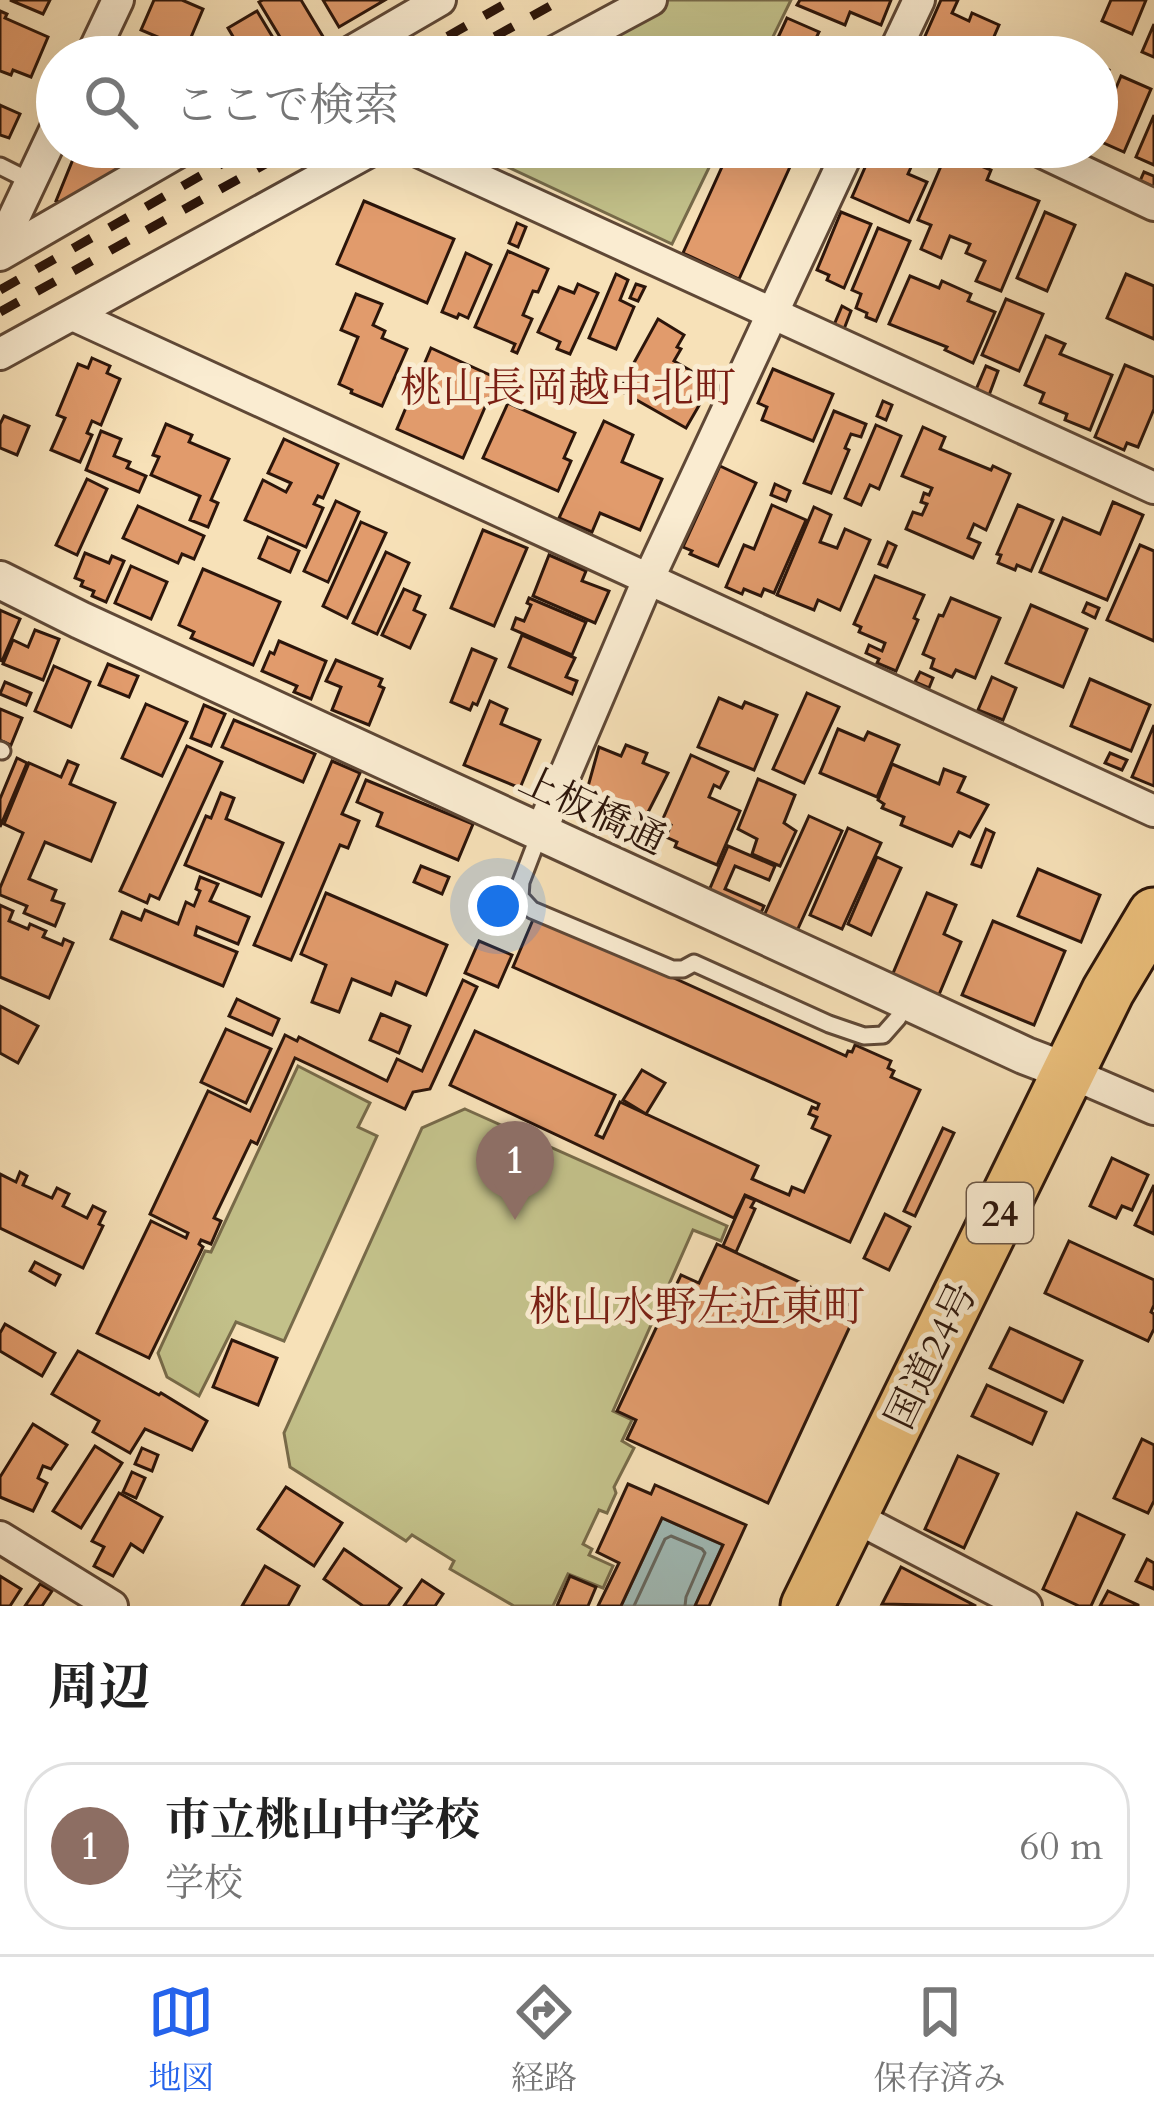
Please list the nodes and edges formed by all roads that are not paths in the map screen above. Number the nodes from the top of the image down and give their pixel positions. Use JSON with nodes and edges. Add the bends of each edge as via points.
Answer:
{"nodes":[{"id":1,"x":118,"y":0,"type":"edge"},
{"id":2,"x":440,"y":0,"type":"edge"},
{"id":3,"x":651,"y":0,"type":"edge"},
{"id":4,"x":919,"y":0,"type":"edge"},
{"id":5,"x":101,"y":36,"type":"edge"},
{"id":6,"x":377,"y":36,"type":"edge"},
{"id":7,"x":584,"y":36,"type":"edge"},
{"id":8,"x":902,"y":36,"type":"edge"},
{"id":9,"x":0,"y":166,"type":"edge"},
{"id":10,"x":36,"y":168,"type":"edge"},
{"id":11,"x":149,"y":168,"type":"edge"},
{"id":12,"x":339,"y":168,"type":"edge"},
{"id":13,"x":455,"y":168,"type":"edge"},
{"id":14,"x":840,"y":168,"type":"edge"},
{"id":15,"x":1076,"y":168,"type":"edge"},
{"id":16,"x":30,"y":181,"type":"junction"},
{"id":17,"x":1154,"y":205,"type":"edge"},
{"id":18,"x":0,"y":251,"type":"edge"},
{"id":19,"x":773,"y":312,"type":"junction"},
{"id":20,"x":73,"y":315,"type":"junction"},
{"id":21,"x":0,"y":354,"type":"edge"},
{"id":22,"x":1151,"y":480,"type":"edge"},
{"id":23,"x":0,"y":580,"type":"edge"},
{"id":24,"x":648,"y":580,"type":"junction"},
{"id":25,"x":1154,"y":811,"type":"edge"},
{"id":26,"x":541,"y":831,"type":"junction"},
{"id":27,"x":1154,"y":914,"type":"edge"},
{"id":28,"x":908,"y":1000,"type":"junction"},
{"id":29,"x":1068,"y":1072,"type":"junction"},
{"id":30,"x":1154,"y":1109,"type":"edge"},
{"id":31,"x":851,"y":1515,"type":"junction"},
{"id":32,"x":0,"y":1537,"type":"edge"},
{"id":33,"x":112,"y":1606,"type":"edge"},
{"id":34,"x":807,"y":1606,"type":"edge"},
{"id":35,"x":1026,"y":1606,"type":"edge"}],
"edges":[{"from":1,"to":5,"type":"street"},
{"from":2,"to":6,"type":"street"},
{"from":3,"to":7,"type":"street"},
{"from":4,"to":8,"type":"street"},
{"from":9,"to":16,"type":"lane"},
{"from":10,"to":16,"type":"street"},
{"from":11,"to":18,"type":"street"},
{"from":12,"to":20,"type":"street"},
{"from":13,"to":19,"type":"street"},
{"from":14,"to":19,"type":"street"},
{"from":15,"to":17,"type":"street"},
{"from":16,"to":18,"type":"street"},
{"from":19,"to":22,"type":"street"},
{"from":19,"to":24,"type":"street"},
{"from":20,"to":21,"type":"street"},
{"from":20,"to":24,"type":"street"},
{"from":23,"to":26,"type":"street","name":"上板橋通"},
{"from":24,"to":25,"type":"street"},
{"from":24,"to":26,"type":"street"},
{"from":26,"to":28,"type":"street","name":"上板橋通"},
{"from":26,"to":28,"type":"lane","via":[[521,882],[520,897],[532,910],[672,969],[694,963],[864,1036],[883,1035]]},
{"from":27,"to":29,"type":"highway","name":"国道24号","number":"24"},
{"from":28,"to":29,"type":"street","name":"上板橋通"},
{"from":29,"to":30,"type":"street","name":"上板橋通"},
{"from":29,"to":31,"type":"highway","name":"国道24号","number":"24"},
{"from":31,"to":34,"type":"highway","name":"国道24号","number":"24"},
{"from":31,"to":35,"type":"street"},
{"from":32,"to":33,"type":"street"}]}
